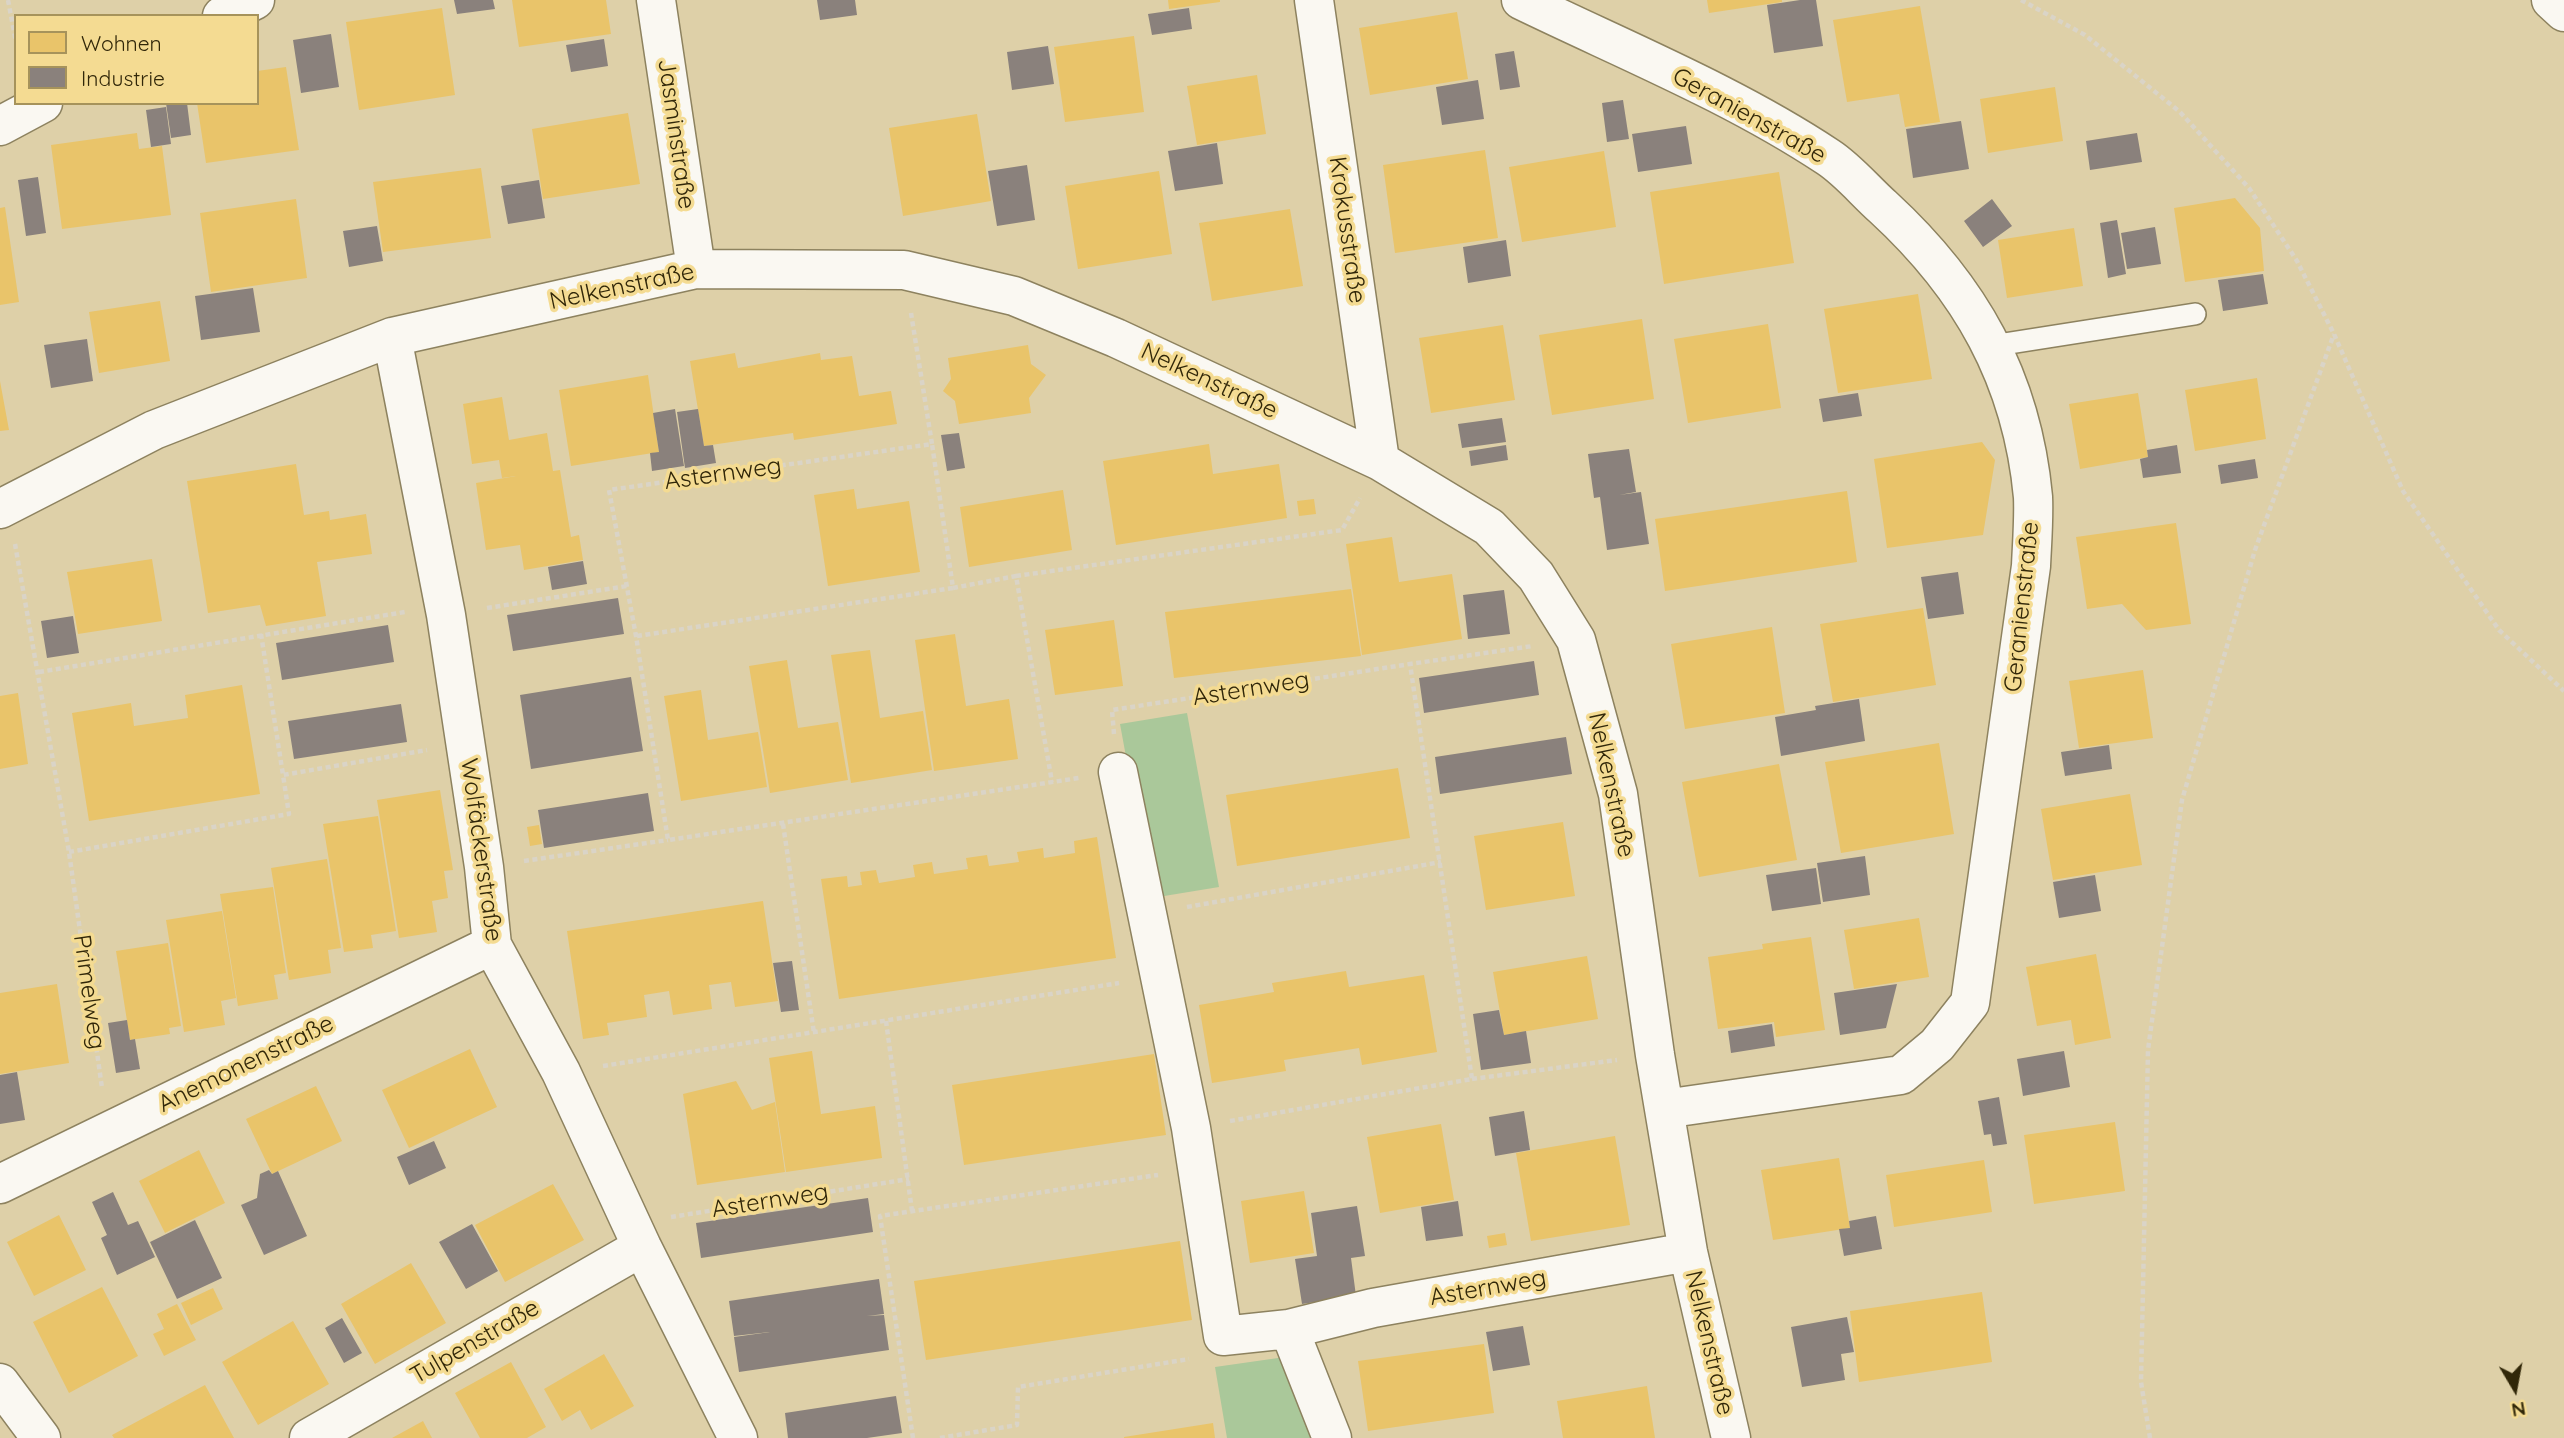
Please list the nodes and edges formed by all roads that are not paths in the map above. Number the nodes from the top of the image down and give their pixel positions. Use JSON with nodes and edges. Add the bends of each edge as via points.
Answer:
{"nodes":[{"id":1,"x":254,"y":0,"type":"edge"},
{"id":2,"x":656,"y":0,"type":"edge"},
{"id":3,"x":1314,"y":0,"type":"edge"},
{"id":4,"x":1521,"y":0,"type":"edge"},
{"id":5,"x":2551,"y":0,"type":"edge"},
{"id":6,"x":2564,"y":12,"type":"edge"},
{"id":7,"x":226,"y":14,"type":"edge"},
{"id":8,"x":39,"y":105,"type":"edge"},
{"id":9,"x":0,"y":126,"type":"edge"},
{"id":10,"x":696,"y":269,"type":"junction"},
{"id":11,"x":2195,"y":314,"type":"dead end"},
{"id":12,"x":393,"y":337,"type":"junction"},
{"id":13,"x":1991,"y":346,"type":"junction"},
{"id":14,"x":1381,"y":461,"type":"junction"},
{"id":15,"x":4,"y":507,"type":"edge"},
{"id":16,"x":1118,"y":772,"type":"road end"},
{"id":17,"x":492,"y":945,"type":"junction"},
{"id":18,"x":1664,"y":1109,"type":"junction"},
{"id":19,"x":0,"y":1184,"type":"edge"},
{"id":20,"x":637,"y":1235,"type":"junction"},
{"id":21,"x":1688,"y":1252,"type":"junction"},
{"id":22,"x":1289,"y":1329,"type":"junction"},
{"id":23,"x":0,"y":1383,"type":"edge"},
{"id":24,"x":41,"y":1438,"type":"edge"},
{"id":25,"x":309,"y":1438,"type":"edge"},
{"id":26,"x":738,"y":1438,"type":"edge"},
{"id":27,"x":1332,"y":1438,"type":"edge"},
{"id":28,"x":1731,"y":1438,"type":"edge"}],
"edges":[{"from":1,"to":7,"type":"street"},
{"from":2,"to":10,"type":"street","name":"Jasminstraße"},
{"from":3,"to":14,"type":"street","name":"Krokusstraße"},
{"from":4,"to":13,"type":"street","name":"Geranienstraße","via":[[1737,105],[1830,158],[1903,226],[1963,294]]},
{"from":5,"to":6,"type":"street"},
{"from":8,"to":9,"type":"street"},
{"from":10,"to":12,"type":"street","name":"Nelkenstraße"},
{"from":10,"to":14,"type":"street","name":"Nelkenstraße","via":[[904,270],[1014,296],[1116,338]]},
{"from":11,"to":13,"type":"lane"},
{"from":12,"to":15,"type":"street","name":"Nelkenstraße","via":[[154,430]]},
{"from":12,"to":17,"type":"street","name":"Wolfäckerstraße","via":[[445,610]]},
{"from":13,"to":18,"type":"street","name":"Geranienstraße","via":[[2020,425],[2033,498],[2032,566],[1970,1003],[1937,1045],[1901,1075]]},
{"from":14,"to":18,"type":"street","name":"Nelkenstraße","via":[[1489,527],[1536,576],[1576,640],[1618,794]]},
{"from":16,"to":22,"type":"street","name":"Asternweg","via":[[1191,1128],[1223,1336]]},
{"from":17,"to":19,"type":"street","name":"Anemonenstraße"},
{"from":17,"to":20,"type":"street","name":"Wolfäckerstraße","via":[[561,1072]]},
{"from":18,"to":21,"type":"street","name":"Nelkenstraße"},
{"from":20,"to":25,"type":"street","name":"Tulpenstraße"},
{"from":20,"to":26,"type":"street","name":"Wolfäckerstraße"},
{"from":21,"to":22,"type":"street","name":"Asternweg","via":[[1373,1308]]},
{"from":21,"to":28,"type":"street","name":"Nelkenstraße"},
{"from":22,"to":27,"type":"street"},
{"from":23,"to":24,"type":"street"}]}
